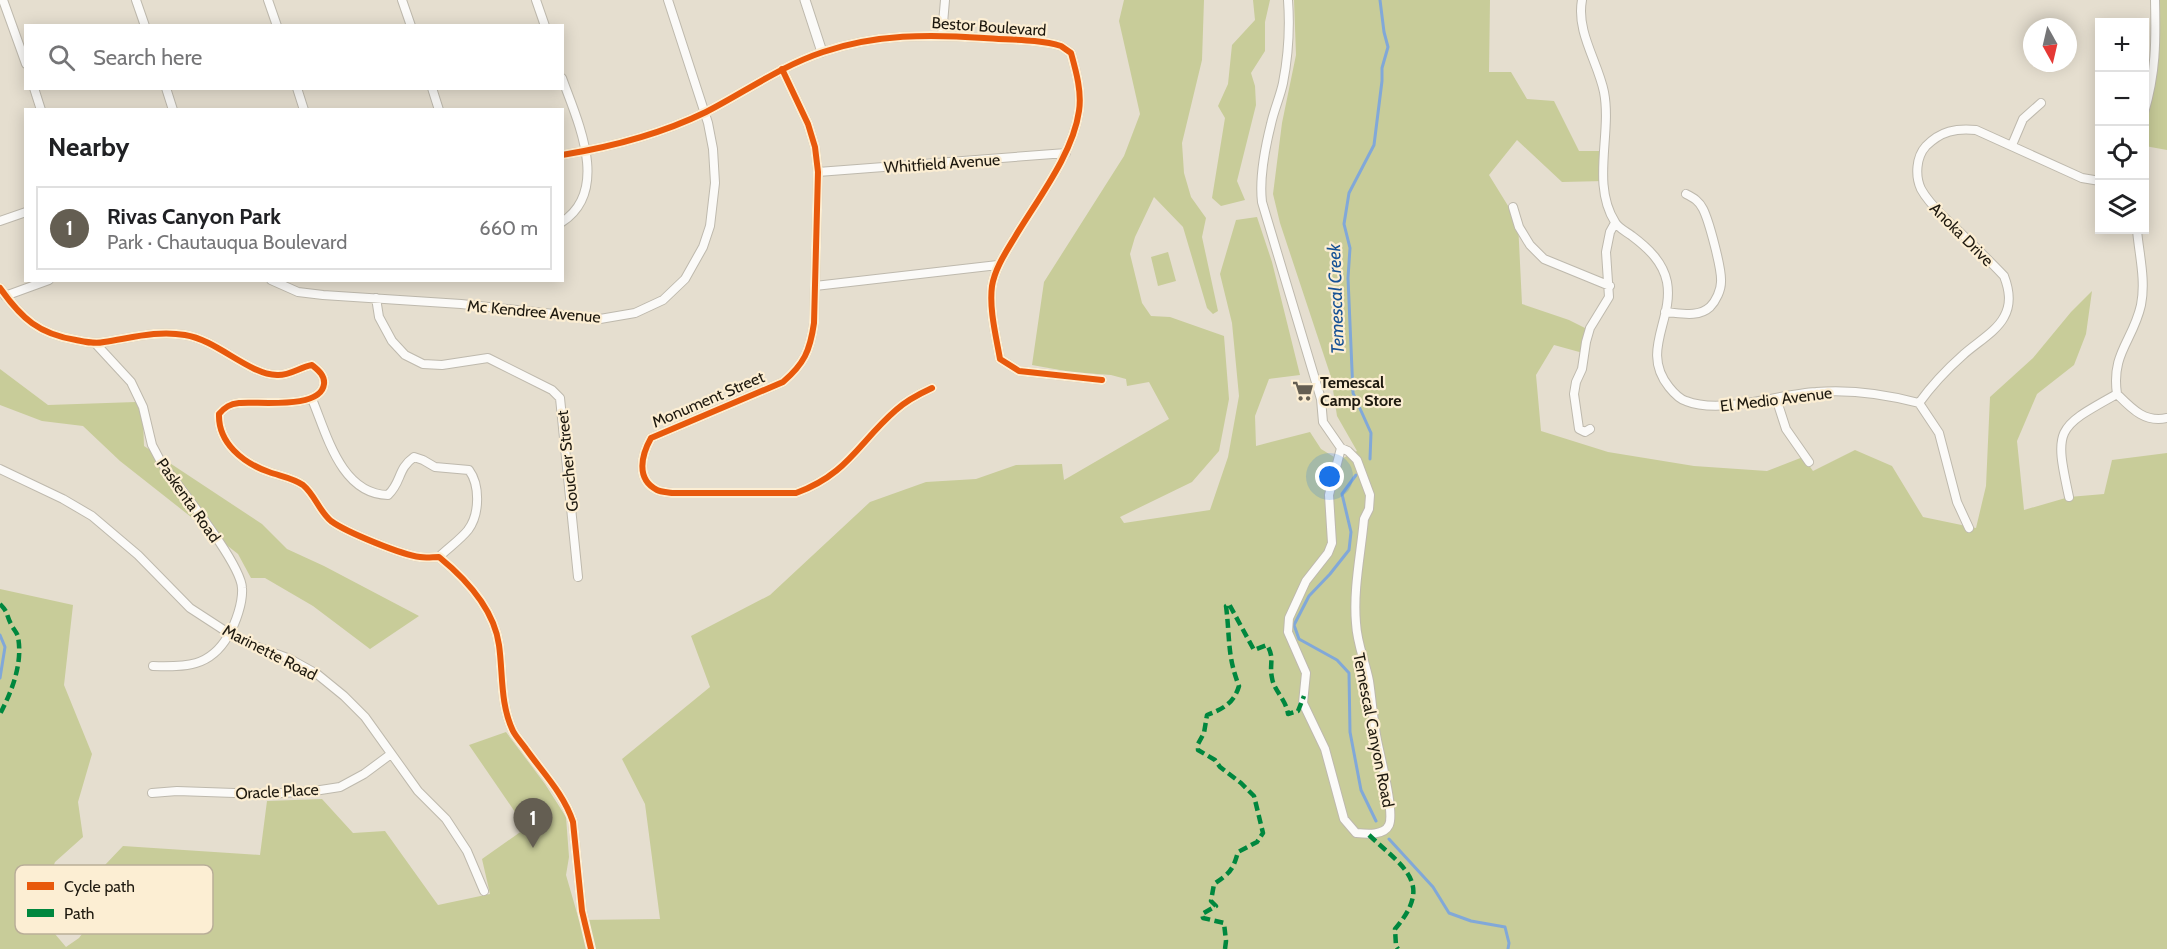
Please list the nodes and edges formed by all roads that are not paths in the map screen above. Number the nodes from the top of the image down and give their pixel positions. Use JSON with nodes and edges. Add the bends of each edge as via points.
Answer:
{"nodes":[{"id":1,"x":3,"y":0,"type":"edge"},
{"id":2,"x":136,"y":0,"type":"edge"},
{"id":3,"x":268,"y":0,"type":"edge"},
{"id":4,"x":402,"y":0,"type":"edge"},
{"id":5,"x":536,"y":0,"type":"edge"},
{"id":6,"x":668,"y":0,"type":"edge"},
{"id":7,"x":805,"y":0,"type":"edge"},
{"id":8,"x":945,"y":0,"type":"edge"},
{"id":9,"x":1288,"y":0,"type":"edge"},
{"id":10,"x":1582,"y":0,"type":"edge"},
{"id":11,"x":2155,"y":0,"type":"edge"},
{"id":12,"x":144,"y":24,"type":"edge"},
{"id":13,"x":276,"y":24,"type":"edge"},
{"id":14,"x":410,"y":24,"type":"edge"},
{"id":15,"x":544,"y":24,"type":"edge"},
{"id":16,"x":942,"y":35,"type":"junction"},
{"id":17,"x":822,"y":52,"type":"junction"},
{"id":18,"x":24,"y":58,"type":"edge"},
{"id":19,"x":782,"y":69,"type":"junction"},
{"id":20,"x":564,"y":84,"type":"edge"},
{"id":21,"x":35,"y":90,"type":"edge"},
{"id":22,"x":167,"y":90,"type":"edge"},
{"id":23,"x":298,"y":90,"type":"edge"},
{"id":24,"x":433,"y":90,"type":"edge"},
{"id":25,"x":2149,"y":98,"type":"edge"},
{"id":26,"x":2041,"y":104,"type":"dead end"},
{"id":27,"x":40,"y":108,"type":"edge"},
{"id":28,"x":171,"y":108,"type":"edge"},
{"id":29,"x":303,"y":108,"type":"edge"},
{"id":30,"x":438,"y":108,"type":"edge"},
{"id":31,"x":705,"y":112,"type":"junction"},
{"id":32,"x":2012,"y":145,"type":"junction"},
{"id":33,"x":586,"y":151,"type":"junction"},
{"id":34,"x":1066,"y":153,"type":"junction"},
{"id":35,"x":564,"y":155,"type":"edge"},
{"id":36,"x":818,"y":172,"type":"junction"},
{"id":37,"x":2095,"y":180,"type":"edge"},
{"id":38,"x":1686,"y":194,"type":"dead end"},
{"id":39,"x":1513,"y":207,"type":"dead end"},
{"id":40,"x":24,"y":213,"type":"edge"},
{"id":41,"x":564,"y":220,"type":"edge"},
{"id":42,"x":0,"y":221,"type":"edge"},
{"id":43,"x":1616,"y":223,"type":"junction"},
{"id":44,"x":2138,"y":234,"type":"edge"},
{"id":45,"x":998,"y":265,"type":"junction"},
{"id":46,"x":41,"y":282,"type":"edge"},
{"id":47,"x":276,"y":282,"type":"edge"},
{"id":48,"x":815,"y":286,"type":"junction"},
{"id":49,"x":1610,"y":286,"type":"junction"},
{"id":50,"x":3,"y":292,"type":"edge"},
{"id":51,"x":376,"y":298,"type":"junction"},
{"id":52,"x":1665,"y":312,"type":"junction"},
{"id":53,"x":95,"y":344,"type":"junction"},
{"id":54,"x":1102,"y":380,"type":"dead end"},
{"id":55,"x":932,"y":388,"type":"dead end"},
{"id":56,"x":2117,"y":394,"type":"junction"},
{"id":57,"x":1776,"y":398,"type":"junction"},
{"id":58,"x":312,"y":399,"type":"junction"},
{"id":59,"x":1919,"y":404,"type":"junction"},
{"id":60,"x":2167,"y":418,"type":"edge"},
{"id":61,"x":1590,"y":429,"type":"dead end"},
{"id":62,"x":1341,"y":448,"type":"junction"},
{"id":63,"x":1809,"y":462,"type":"dead end"},
{"id":64,"x":0,"y":469,"type":"edge"},
{"id":65,"x":2069,"y":497,"type":"dead end"},
{"id":66,"x":1969,"y":528,"type":"dead end"},
{"id":67,"x":439,"y":556,"type":"junction"},
{"id":68,"x":578,"y":577,"type":"dead end"},
{"id":69,"x":230,"y":634,"type":"junction"},
{"id":70,"x":153,"y":666,"type":"dead end"},
{"id":71,"x":391,"y":754,"type":"junction"},
{"id":72,"x":152,"y":793,"type":"dead end"},
{"id":73,"x":484,"y":891,"type":"dead end"},
{"id":74,"x":591,"y":949,"type":"edge"}],
"edges":[{"from":1,"to":18,"type":"street"},
{"from":2,"to":12,"type":"street"},
{"from":3,"to":13,"type":"street"},
{"from":4,"to":14,"type":"street"},
{"from":5,"to":15,"type":"street"},
{"from":6,"to":31,"type":"street","name":"Mc Kendree Avenue"},
{"from":7,"to":17,"type":"street"},
{"from":8,"to":16,"type":"street"},
{"from":9,"to":62,"type":"street","name":"Temescal Canyon Road","via":[[1285,68],[1264,160],[1262,202],[1321,399],[1323,422]]},
{"from":10,"to":43,"type":"street","via":[[1582,23],[1604,92],[1604,186]]},
{"from":11,"to":25,"type":"street","via":[[2156,61]]},
{"from":16,"to":17,"type":"street","name":"Bestor Boulevard","via":[[883,38]]},
{"from":16,"to":34,"type":"street","name":"Bestor Boulevard","via":[[1067,48],[1079,88],[1079,110]]},
{"from":17,"to":19,"type":"street","name":"Bestor Boulevard"},
{"from":19,"to":31,"type":"street","name":"Bestor Boulevard"},
{"from":19,"to":36,"type":"street","name":"Monument Street","via":[[808,124]]},
{"from":20,"to":33,"type":"street"},
{"from":21,"to":27,"type":"street"},
{"from":22,"to":28,"type":"street"},
{"from":23,"to":29,"type":"street"},
{"from":24,"to":30,"type":"street"},
{"from":26,"to":32,"type":"street","via":[[2023,119]]},
{"from":31,"to":33,"type":"street","name":"Bestor Boulevard","via":[[644,136]]},
{"from":31,"to":51,"type":"street","name":"Mc Kendree Avenue","via":[[715,183],[710,226],[685,279],[663,300],[635,313],[600,319]]},
{"from":32,"to":37,"type":"street","name":"Anoka Drive","via":[[2082,178]]},
{"from":32,"to":59,"type":"street","name":"Anoka Drive","via":[[1976,129],[1960,129],[1944,132],[1921,153],[1917,170],[1920,188],[2004,276],[2009,303],[2004,317],[1946,370]]},
{"from":33,"to":35,"type":"street","name":"Bestor Boulevard"},
{"from":33,"to":41,"type":"street","via":[[588,178],[584,195],[578,208]]},
{"from":34,"to":36,"type":"street","name":"Whitfield Avenue"},
{"from":34,"to":45,"type":"street","name":"Bestor Boulevard"},
{"from":36,"to":48,"type":"street","name":"Monument Street"},
{"from":38,"to":52,"type":"street","via":[[1704,210],[1721,281],[1709,308],[1693,315]]},
{"from":39,"to":49,"type":"street","via":[[1530,245],[1544,259]]},
{"from":40,"to":42,"type":"street"},
{"from":43,"to":49,"type":"street","via":[[1606,252]]},
{"from":43,"to":52,"type":"street","name":"El Medio Avenue","via":[[1661,265],[1667,283]]},
{"from":44,"to":56,"type":"street","via":[[2142,302],[2116,368]]},
{"from":45,"to":48,"type":"street"},
{"from":45,"to":54,"type":"street","name":"Bestor Boulevard","via":[[992,303],[1000,359],[1019,371]]},
{"from":46,"to":50,"type":"street"},
{"from":47,"to":51,"type":"street","name":"Mc Kendree Avenue","via":[[298,292]]},
{"from":48,"to":55,"type":"street","name":"Monument Street","via":[[812,339],[798,369],[765,391],[651,438],[641,463],[645,478],[656,490],[796,493],[814,487],[834,474],[894,411]]},
{"from":49,"to":61,"type":"street","via":[[1610,297],[1590,328],[1574,394],[1579,429]]},
{"from":50,"to":53,"type":"street","via":[[38,329]]},
{"from":51,"to":68,"type":"street","name":"Goucher Street","via":[[379,317],[405,355],[423,364],[442,365],[489,358],[552,390],[560,398]]},
{"from":52,"to":57,"type":"street","name":"El Medio Avenue","via":[[1657,363],[1662,378],[1683,400],[1711,407]]},
{"from":53,"to":58,"type":"street","via":[[159,332],[187,335],[209,343],[266,373],[279,375],[312,365],[324,380],[319,395]]},
{"from":53,"to":69,"type":"street","name":"Paskenta Road","via":[[131,382],[161,462],[238,572],[243,587]]},
{"from":56,"to":60,"type":"street","via":[[2143,416]]},
{"from":56,"to":65,"type":"street","via":[[2076,418],[2067,428],[2060,444]]},
{"from":57,"to":59,"type":"street","name":"El Medio Avenue","via":[[1815,392],[1860,392]]},
{"from":57,"to":63,"type":"street","via":[[1786,429]]},
{"from":58,"to":67,"type":"street","via":[[337,458],[364,490],[388,495],[395,489],[405,463],[414,457],[435,467],[469,470],[476,488],[474,516],[468,529]]},
{"from":58,"to":67,"type":"street","via":[[237,403],[225,407],[219,414],[218,425],[235,453],[267,472],[303,485],[333,522],[397,550],[420,557]]},
{"from":59,"to":66,"type":"street","via":[[1939,433],[1957,502]]},
{"from":62,"to":62,"type":"street","name":"Temescal Canyon Road","via":[[1329,495],[1332,543],[1306,581],[1289,618],[1288,632],[1306,673],[1303,703],[1325,749],[1344,819],[1356,832],[1370,834],[1385,831],[1390,825],[1391,809],[1355,621],[1364,519],[1370,495],[1357,460]]},
{"from":64,"to":69,"type":"street","name":"Marinette Road","via":[[92,516],[138,555],[190,608]]},
{"from":67,"to":74,"type":"street","via":[[462,575],[494,622],[503,694],[513,730],[569,810]]},
{"from":69,"to":70,"type":"street","via":[[213,656],[199,663]]},
{"from":69,"to":71,"type":"street","name":"Marinette Road","via":[[318,674],[365,717]]},
{"from":71,"to":72,"type":"street","name":"Oracle Place","via":[[340,787],[267,794]]},
{"from":71,"to":73,"type":"street","name":"Marinette Road","via":[[418,791],[446,819],[467,851]]}]}
